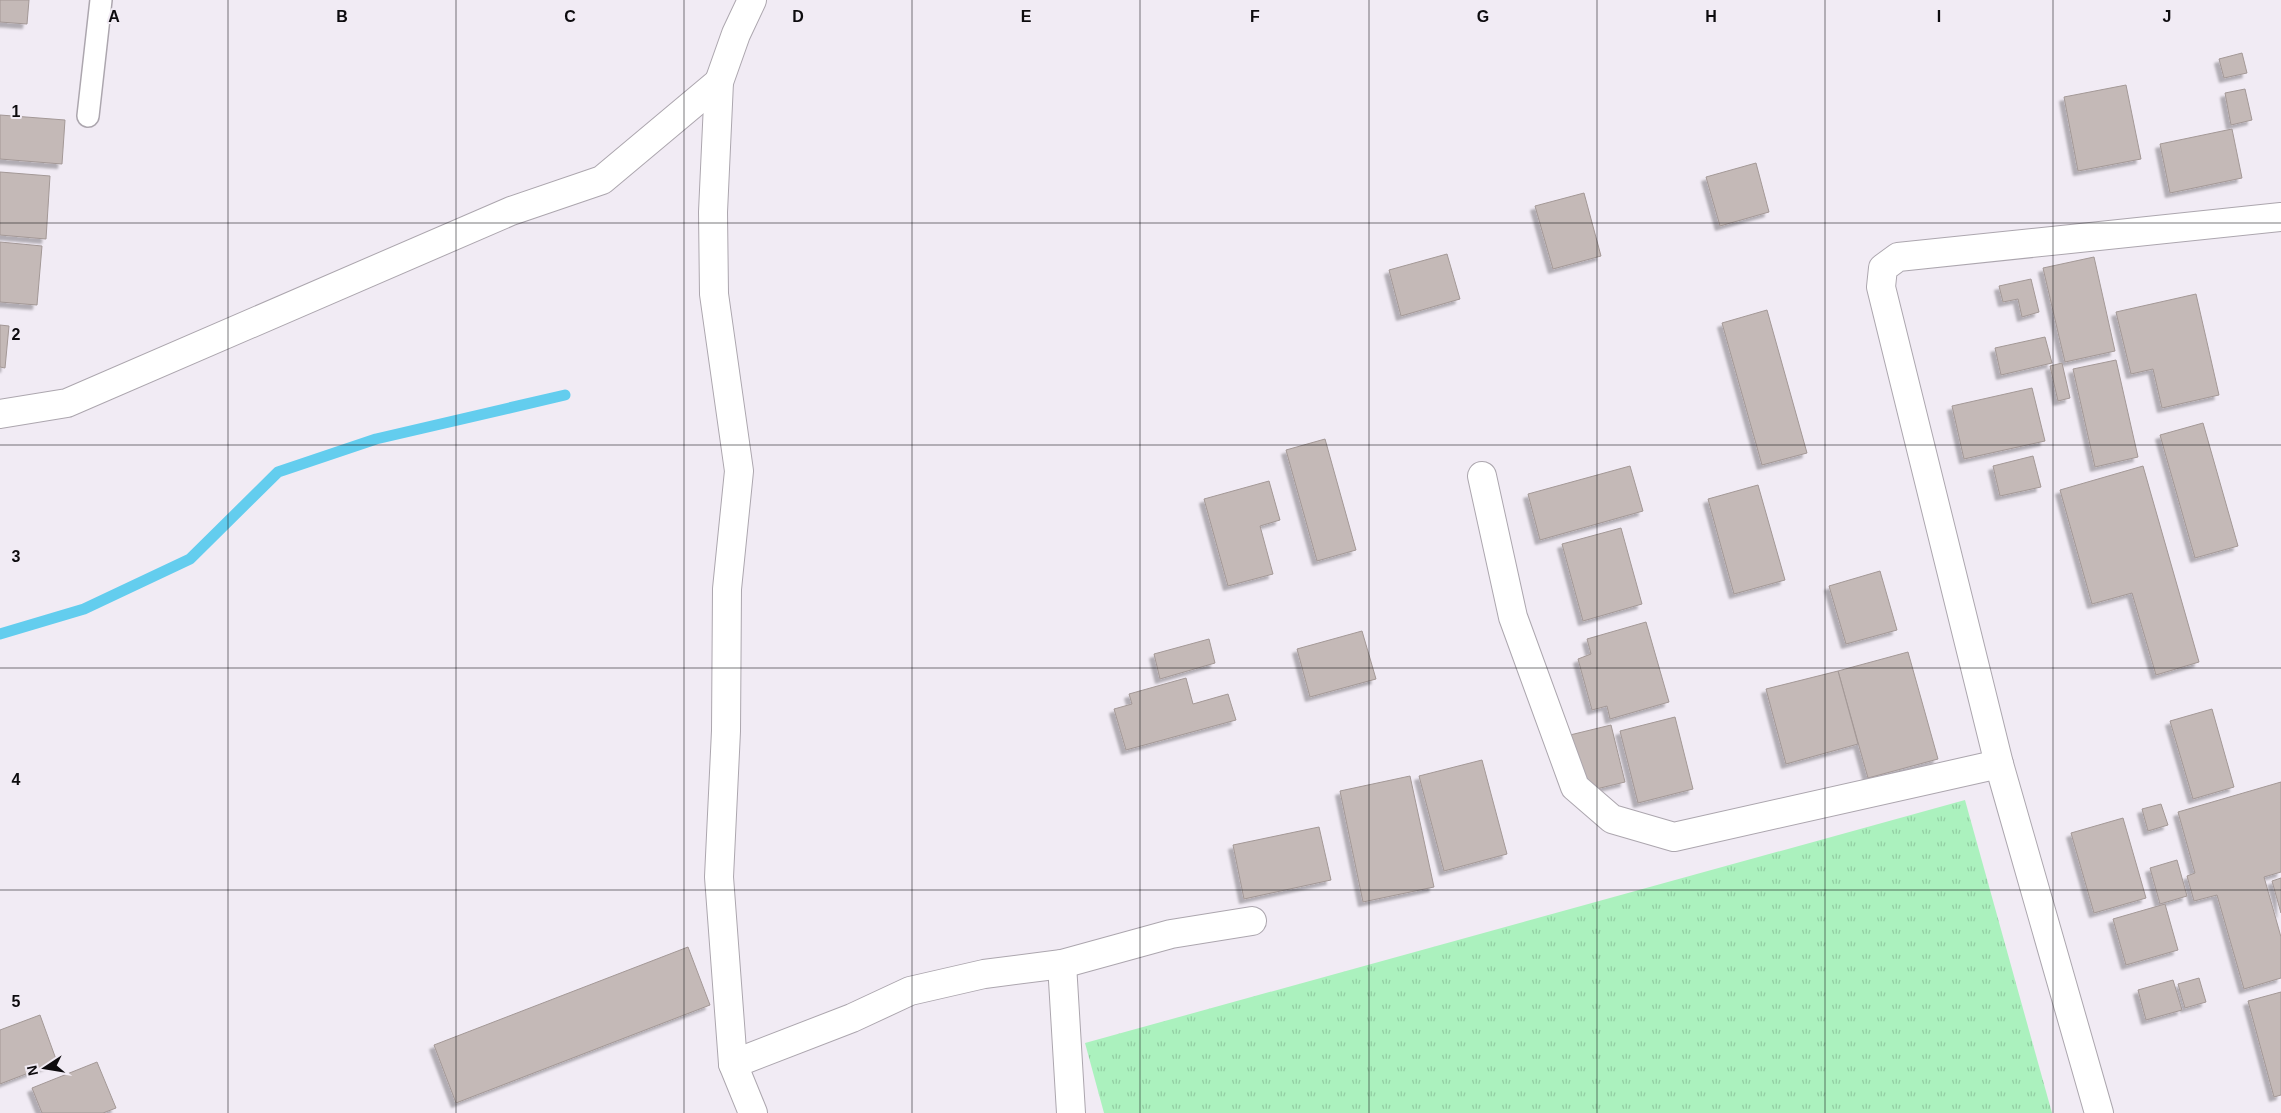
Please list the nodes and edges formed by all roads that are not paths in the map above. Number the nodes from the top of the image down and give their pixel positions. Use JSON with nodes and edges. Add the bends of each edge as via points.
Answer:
{"nodes":[{"id":1,"x":101,"y":0,"type":"edge"},
{"id":2,"x":752,"y":0,"type":"edge"},
{"id":3,"x":719,"y":82,"type":"junction"},
{"id":4,"x":88,"y":116,"type":"dead end"},
{"id":5,"x":2281,"y":217,"type":"edge"},
{"id":6,"x":0,"y":414,"type":"edge"},
{"id":7,"x":1482,"y":476,"type":"dead end"},
{"id":8,"x":1999,"y":764,"type":"junction"},
{"id":9,"x":1252,"y":921,"type":"dead end"},
{"id":10,"x":1062,"y":964,"type":"junction"},
{"id":11,"x":733,"y":1064,"type":"junction"},
{"id":12,"x":754,"y":1113,"type":"edge"},
{"id":13,"x":1071,"y":1113,"type":"edge"},
{"id":14,"x":2099,"y":1113,"type":"edge"}],
"edges":[{"from":1,"to":4,"type":"lane"},
{"from":2,"to":3,"type":"street"},
{"from":3,"to":6,"type":"street","via":[[602,180],[511,211],[68,404]]},
{"from":3,"to":11,"type":"street","via":[[713,212],[714,294],[740,471],[727,589],[726,731],[719,877]]},
{"from":5,"to":8,"type":"street","via":[[1898,257],[1883,268],[1881,287]]},
{"from":7,"to":8,"type":"street","via":[[1513,617],[1575,787],[1612,819],[1674,837]]},
{"from":8,"to":14,"type":"street"},
{"from":9,"to":10,"type":"street","via":[[1171,934]]},
{"from":10,"to":11,"type":"street","via":[[984,974],[910,991],[852,1018]]},
{"from":10,"to":13,"type":"street"},
{"from":11,"to":12,"type":"street"}]}
